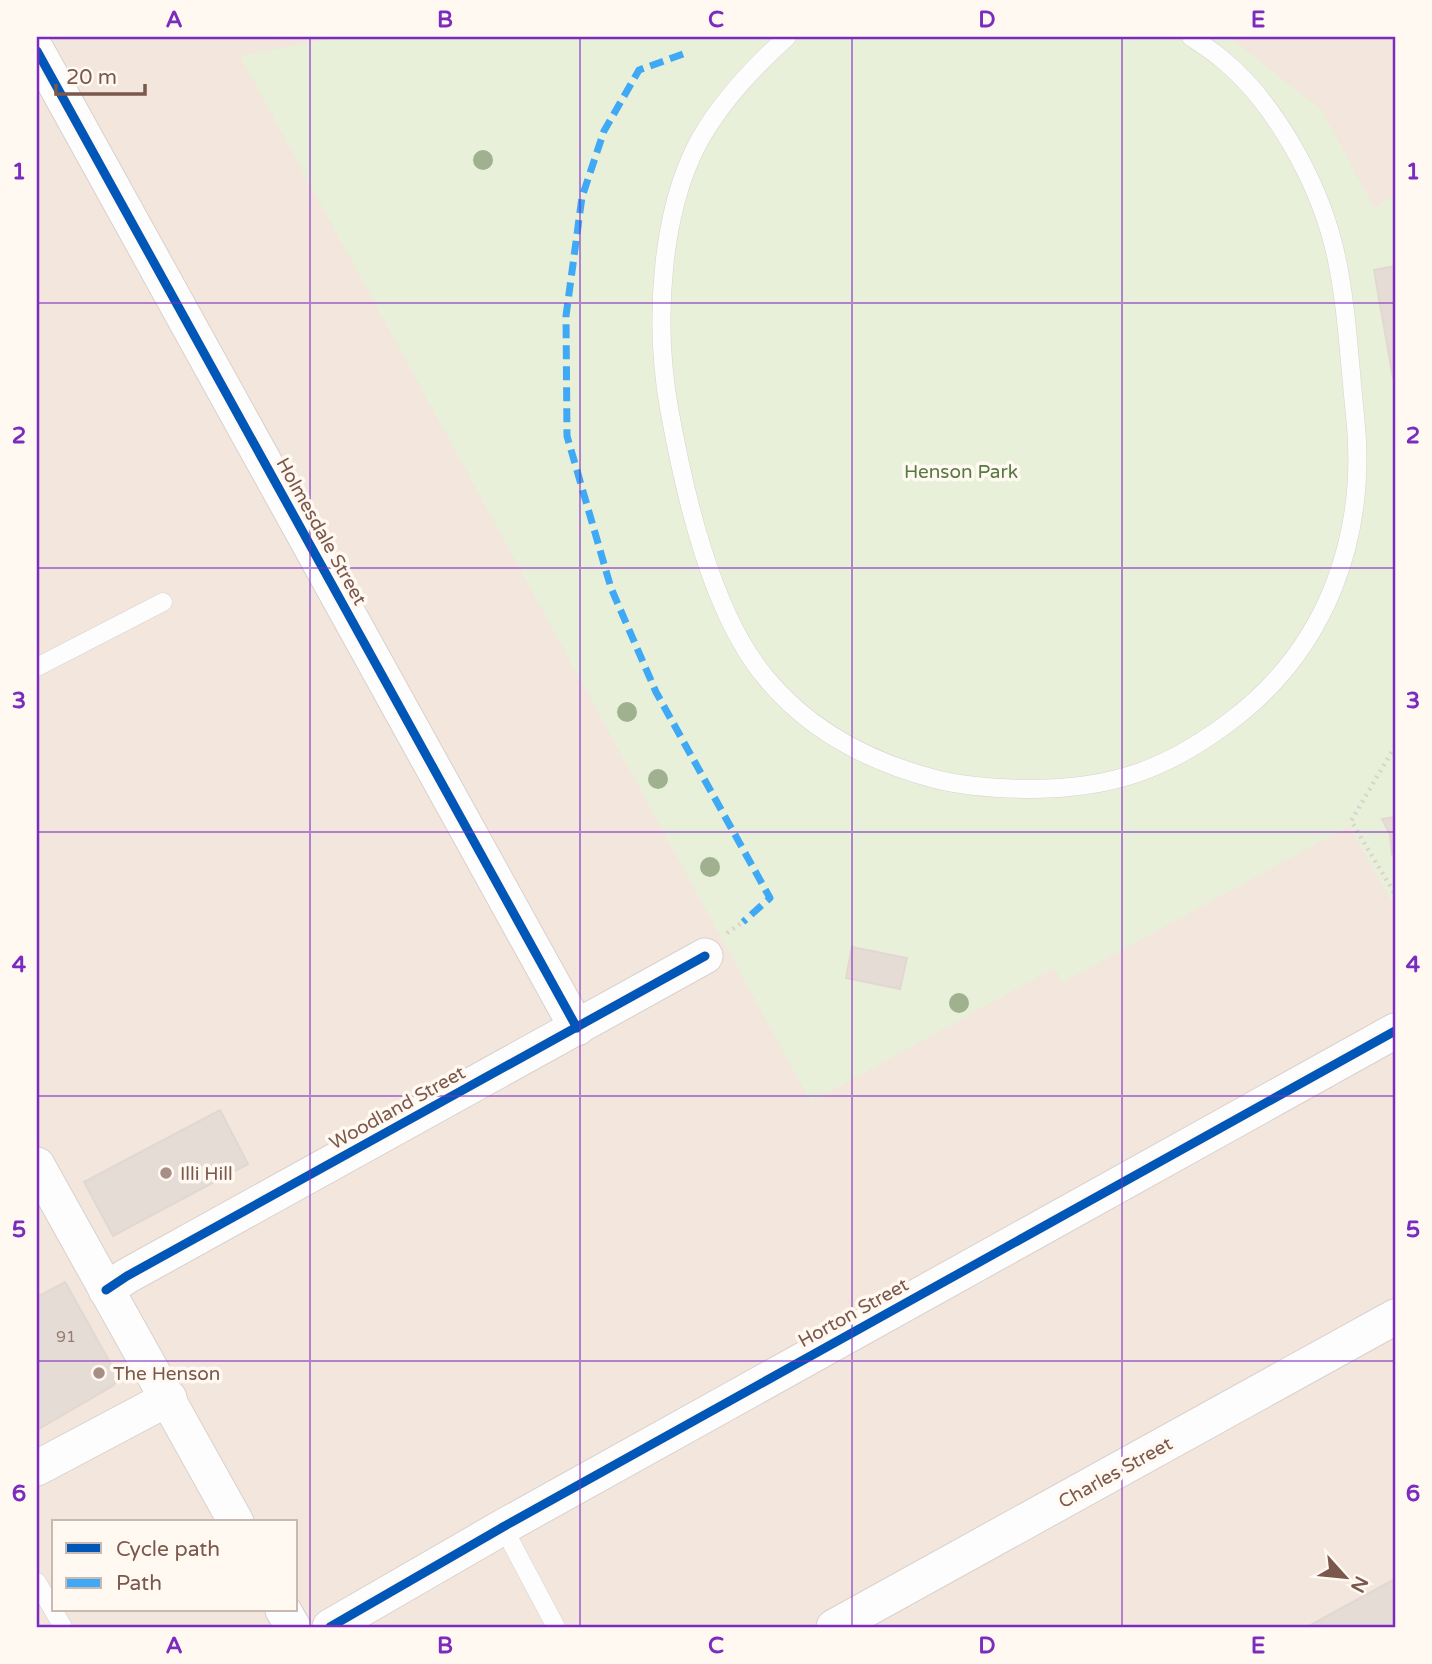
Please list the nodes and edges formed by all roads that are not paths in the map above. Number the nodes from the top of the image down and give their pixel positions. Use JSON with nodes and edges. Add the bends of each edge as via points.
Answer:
{"nodes":[{"id":1,"x":787,"y":37,"type":"edge"},
{"id":2,"x":1191,"y":37,"type":"edge"},
{"id":3,"x":37,"y":51,"type":"edge"},
{"id":4,"x":163,"y":601,"type":"dead end"},
{"id":5,"x":37,"y":667,"type":"edge"},
{"id":6,"x":705,"y":956,"type":"dead end"},
{"id":7,"x":577,"y":1028,"type":"junction"},
{"id":8,"x":1395,"y":1031,"type":"edge"},
{"id":9,"x":37,"y":1164,"type":"edge"},
{"id":10,"x":106,"y":1290,"type":"junction"},
{"id":11,"x":1395,"y":1317,"type":"edge"},
{"id":12,"x":169,"y":1398,"type":"junction"},
{"id":13,"x":37,"y":1468,"type":"edge"},
{"id":14,"x":235,"y":1520,"type":"edge"},
{"id":15,"x":503,"y":1527,"type":"junction"},
{"id":16,"x":37,"y":1582,"type":"edge"},
{"id":17,"x":52,"y":1609,"type":"edge"},
{"id":18,"x":330,"y":1627,"type":"edge"},
{"id":19,"x":556,"y":1627,"type":"edge"},
{"id":20,"x":834,"y":1627,"type":"edge"}],
"edges":[{"from":1,"to":2,"type":"lane","via":[[740,82],[705,130],[680,186],[667,249],[660,314],[663,377],[693,514],[718,594],[739,639],[765,677],[803,716],[847,745],[898,769],[951,783],[1055,789],[1108,783],[1158,767],[1203,742],[1247,709],[1287,669],[1318,624],[1337,580],[1356,501],[1356,425],[1340,284],[1326,219],[1310,181],[1251,87]]},
{"from":3,"to":7,"type":"street","name":"Holmesdale Street"},
{"from":4,"to":5,"type":"lane"},
{"from":6,"to":7,"type":"street","name":"Woodland Street"},
{"from":7,"to":10,"type":"street","name":"Woodland Street"},
{"from":8,"to":15,"type":"street","name":"Horton Street"},
{"from":9,"to":10,"type":"street"},
{"from":10,"to":12,"type":"street"},
{"from":11,"to":20,"type":"street","name":"Charles Street"},
{"from":12,"to":13,"type":"street"},
{"from":12,"to":14,"type":"street"},
{"from":15,"to":18,"type":"street","name":"Horton Street"},
{"from":15,"to":19,"type":"lane"},
{"from":16,"to":17,"type":"lane"}]}
